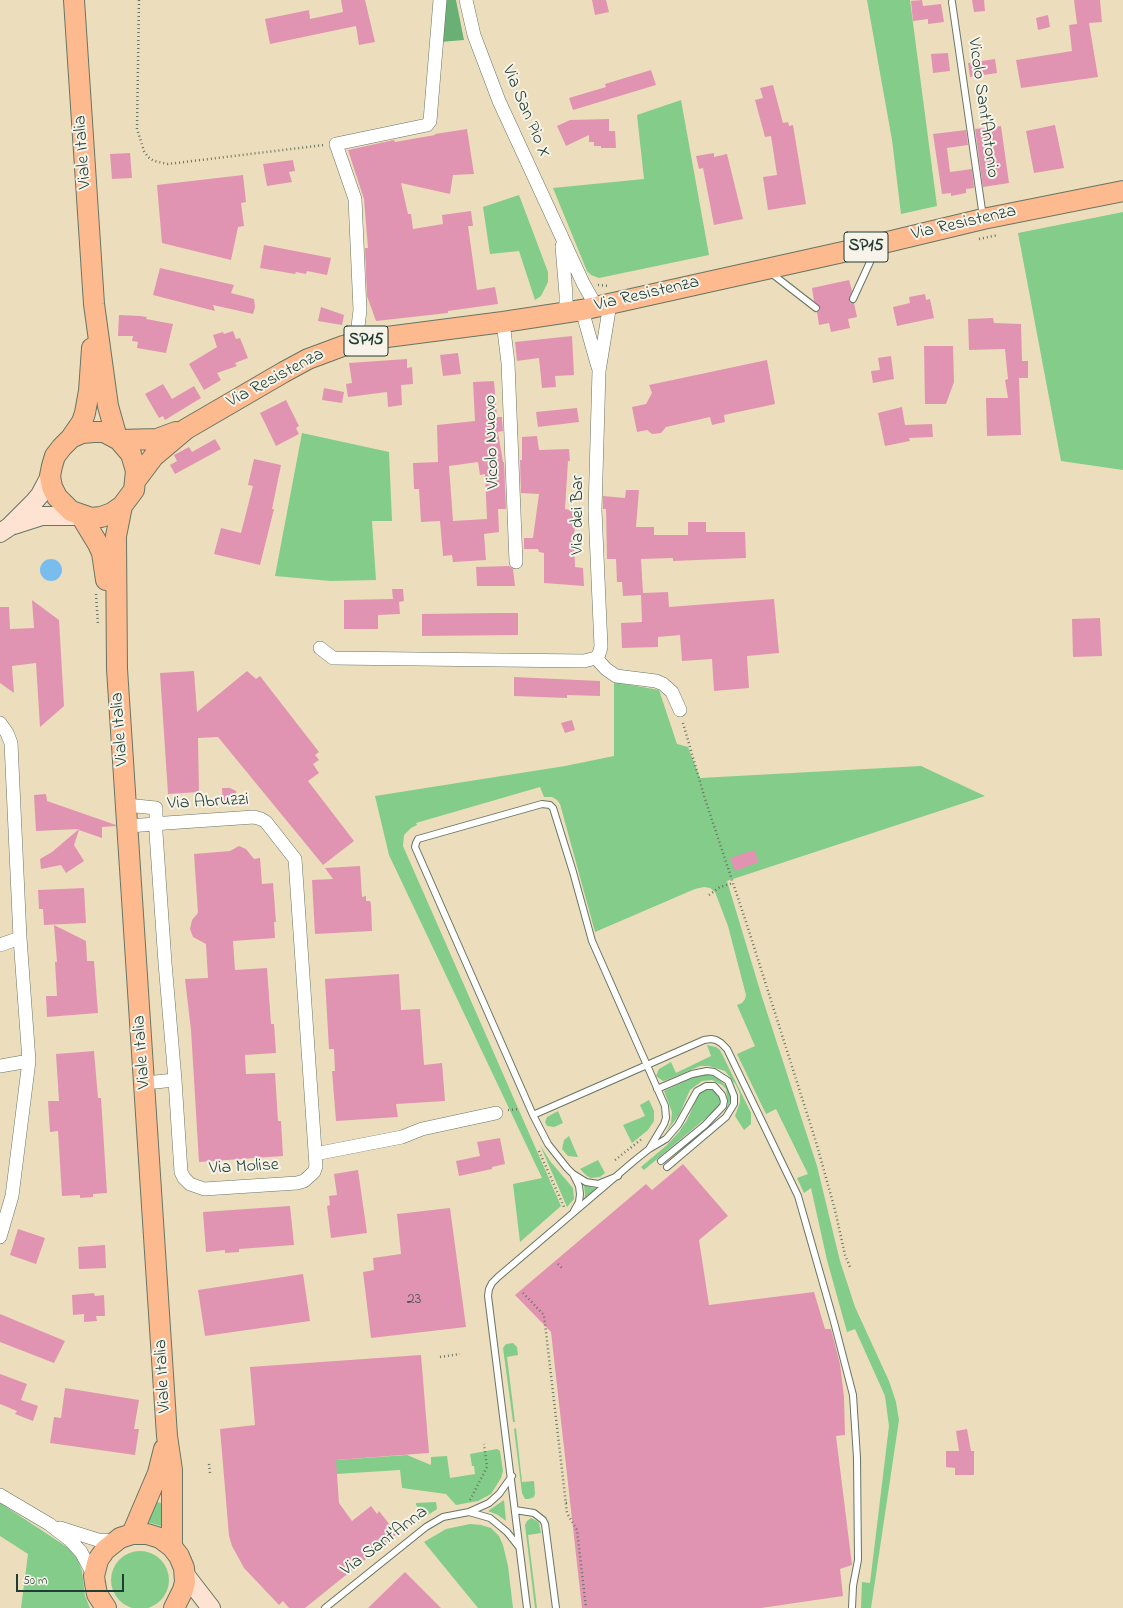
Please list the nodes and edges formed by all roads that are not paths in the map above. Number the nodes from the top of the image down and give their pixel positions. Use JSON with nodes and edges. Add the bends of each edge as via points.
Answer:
{"nodes":[{"id":1,"x":74,"y":0,"type":"edge"},
{"id":2,"x":440,"y":0,"type":"edge"},
{"id":3,"x":466,"y":0,"type":"edge"},
{"id":4,"x":952,"y":2,"type":"dead end"},
{"id":5,"x":1123,"y":191,"type":"edge"},
{"id":6,"x":983,"y":219,"type":"junction"},
{"id":7,"x":561,"y":236,"type":"junction"},
{"id":8,"x":879,"y":244,"type":"junction"},
{"id":9,"x":766,"y":268,"type":"junction"},
{"id":10,"x":853,"y":298,"type":"dead end"},
{"id":11,"x":593,"y":303,"type":"junction"},
{"id":12,"x":94,"y":304,"type":"junction"},
{"id":13,"x":816,"y":308,"type":"dead end"},
{"id":14,"x":503,"y":322,"type":"junction"},
{"id":15,"x":356,"y":343,"type":"junction"},
{"id":16,"x":599,"y":371,"type":"junction"},
{"id":17,"x":186,"y":429,"type":"junction"},
{"id":18,"x":71,"y":438,"type":"junction"},
{"id":19,"x":118,"y":439,"type":"junction"},
{"id":20,"x":50,"y":476,"type":"junction"},
{"id":21,"x":136,"y":480,"type":"junction"},
{"id":22,"x":122,"y":506,"type":"junction"},
{"id":23,"x":81,"y":516,"type":"junction"},
{"id":24,"x":5,"y":530,"type":"edge"},
{"id":25,"x":516,"y":562,"type":"dead end"},
{"id":26,"x":320,"y":648,"type":"dead end"},
{"id":27,"x":596,"y":658,"type":"junction"},
{"id":28,"x":117,"y":669,"type":"junction"},
{"id":29,"x":680,"y":710,"type":"road end"},
{"id":30,"x":2,"y":731,"type":"edge"},
{"id":31,"x":126,"y":805,"type":"junction"},
{"id":32,"x":156,"y":824,"type":"junction"},
{"id":33,"x":128,"y":826,"type":"junction"},
{"id":34,"x":20,"y":938,"type":"junction"},
{"id":35,"x":0,"y":945,"type":"edge"},
{"id":36,"x":300,"y":950,"type":"joint"},
{"id":37,"x":165,"y":963,"type":"joint"},
{"id":38,"x":29,"y":1061,"type":"junction"},
{"id":39,"x":647,"y":1065,"type":"junction"},
{"id":40,"x":0,"y":1066,"type":"edge"},
{"id":41,"x":175,"y":1080,"type":"junction"},
{"id":42,"x":145,"y":1083,"type":"junction"},
{"id":43,"x":657,"y":1089,"type":"junction"},
{"id":44,"x":496,"y":1113,"type":"dead end"},
{"id":45,"x":533,"y":1115,"type":"junction"},
{"id":46,"x":649,"y":1149,"type":"junction"},
{"id":47,"x":315,"y":1154,"type":"junction"},
{"id":48,"x":661,"y":1161,"type":"dead end"},
{"id":49,"x":666,"y":1166,"type":"dead end"},
{"id":50,"x":573,"y":1174,"type":"junction"},
{"id":51,"x":618,"y":1176,"type":"junction"},
{"id":52,"x":4,"y":1209,"type":"edge"},
{"id":53,"x":573,"y":1214,"type":"junction"},
{"id":54,"x":0,"y":1237,"type":"edge"},
{"id":55,"x":167,"y":1436,"type":"junction"},
{"id":56,"x":512,"y":1476,"type":"junction"},
{"id":57,"x":0,"y":1495,"type":"edge"},
{"id":58,"x":514,"y":1510,"type":"junction"},
{"id":59,"x":466,"y":1513,"type":"junction"},
{"id":60,"x":49,"y":1524,"type":"junction"},
{"id":61,"x":123,"y":1538,"type":"junction"},
{"id":62,"x":172,"y":1547,"type":"junction"},
{"id":63,"x":519,"y":1547,"type":"junction"},
{"id":64,"x":184,"y":1573,"type":"junction"},
{"id":65,"x":94,"y":1576,"type":"junction"},
{"id":66,"x":106,"y":1608,"type":"edge"},
{"id":67,"x":174,"y":1608,"type":"edge"},
{"id":68,"x":211,"y":1608,"type":"edge"},
{"id":69,"x":325,"y":1608,"type":"edge"},
{"id":70,"x":527,"y":1608,"type":"edge"},
{"id":71,"x":556,"y":1608,"type":"edge"},
{"id":72,"x":852,"y":1608,"type":"edge"}],
"edges":[{"from":1,"to":12,"type":"main road","name":"Viale Italia"},
{"from":2,"to":15,"type":"street","via":[[430,121],[427,125],[336,144],[355,199],[360,310]]},
{"from":3,"to":7,"type":"street","name":"Via San Pio X","via":[[474,35],[499,101]]},
{"from":4,"to":6,"type":"lane","name":"Vicolo Sant'Antonio"},
{"from":5,"to":6,"type":"main road","name":"Via Resistenza","number":"SP15"},
{"from":6,"to":8,"type":"main road","name":"Via Resistenza","number":"SP15"},
{"from":7,"to":11,"type":"street","name":"Via San Pio X"},
{"from":7,"to":11,"type":"street","name":"Via San Pio X","via":[[566,295]]},
{"from":8,"to":9,"type":"main road","name":"Via Resistenza","number":"SP15"},
{"from":8,"to":10,"type":"lane"},
{"from":9,"to":11,"type":"main road","name":"Via Resistenza","number":"SP15"},
{"from":9,"to":13,"type":"lane"},
{"from":11,"to":14,"type":"main road","name":"Via Resistenza","number":"SP15"},
{"from":11,"to":16,"type":"street","name":"Via dei Bar"},
{"from":11,"to":16,"type":"street","name":"Via dei Bar"},
{"from":12,"to":18,"type":"main road","via":[[87,406],[82,422]]},
{"from":12,"to":19,"type":"main road","via":[[108,406]]},
{"from":14,"to":15,"type":"main road","name":"Via Resistenza","number":"SP15"},
{"from":14,"to":25,"type":"street","name":"Vicolo Nuovo","via":[[508,363]]},
{"from":15,"to":17,"type":"main road","name":"Via Resistenza","number":"SP15","via":[[296,365]]},
{"from":16,"to":27,"type":"street","name":"Via dei Bar","via":[[595,510],[601,647]]},
{"from":17,"to":19,"type":"main road","number":"SP15","via":[[157,439]]},
{"from":17,"to":21,"type":"main road","number":"SP15","via":[[154,456]]},
{"from":18,"to":19,"type":"main road","via":[[82,433],[104,432]]},
{"from":18,"to":20,"type":"main road","via":[[55,456]]},
{"from":19,"to":21,"type":"main road","via":[[131,454]]},
{"from":20,"to":23,"type":"main road","via":[[57,497],[71,511]]},
{"from":20,"to":24,"type":"street","via":[[34,502]]},
{"from":21,"to":22,"type":"main road","via":[[134,490]]},
{"from":22,"to":23,"type":"main road","via":[[112,514],[101,517]]},
{"from":22,"to":28,"type":"main road","via":[[116,536]]},
{"from":23,"to":24,"type":"street","via":[[42,516]]},
{"from":23,"to":28,"type":"main road","via":[[93,533],[102,553]]},
{"from":26,"to":27,"type":"street","via":[[333,658],[584,661]]},
{"from":27,"to":29,"type":"street","via":[[616,676],[663,684],[672,692]]},
{"from":28,"to":31,"type":"main road","name":"Viale Italia"},
{"from":30,"to":34,"type":"street","via":[[11,743],[12,750]]},
{"from":31,"to":32,"type":"street","name":"Via Abruzzi","via":[[156,808]]},
{"from":31,"to":33,"type":"main road","name":"Viale Italia"},
{"from":32,"to":33,"type":"street","name":"Via Abruzzi"},
{"from":32,"to":36,"type":"street","name":"Via Abruzzi","via":[[254,817],[266,822],[295,859]]},
{"from":32,"to":37,"type":"street","name":"Via Abruzzi"},
{"from":33,"to":42,"type":"main road","name":"Viale Italia"},
{"from":34,"to":35,"type":"street"},
{"from":34,"to":38,"type":"street"},
{"from":36,"to":47,"type":"street","name":"Via Molise"},
{"from":37,"to":41,"type":"street","name":"Via Molise"},
{"from":38,"to":40,"type":"street"},
{"from":38,"to":52,"type":"street","via":[[12,1196]]},
{"from":39,"to":43,"type":"lane"},
{"from":39,"to":45,"type":"lane"},
{"from":39,"to":45,"type":"lane","via":[[592,941],[573,872],[550,805],[542,804],[418,839],[415,847]]},
{"from":39,"to":72,"type":"lane","via":[[704,1040],[711,1039],[722,1043],[798,1196],[854,1395],[858,1560]]},
{"from":41,"to":42,"type":"street"},
{"from":41,"to":47,"type":"street","name":"Via Molise","via":[[181,1172],[184,1178],[196,1187],[204,1189],[297,1183],[304,1181],[314,1172]]},
{"from":42,"to":55,"type":"main road","name":"Viale Italia"},
{"from":43,"to":46,"type":"lane","via":[[665,1106],[666,1118]]},
{"from":43,"to":49,"type":"lane","via":[[692,1074],[707,1071],[714,1072],[728,1081],[734,1096],[734,1104],[726,1117]]},
{"from":44,"to":47,"type":"street","via":[[422,1129],[402,1138]]},
{"from":45,"to":50,"type":"lane","via":[[548,1144]]},
{"from":46,"to":48,"type":"lane","via":[[673,1132],[697,1091],[706,1086],[714,1086],[719,1090],[724,1101],[719,1111]]},
{"from":46,"to":51,"type":"lane"},
{"from":50,"to":51,"type":"lane","via":[[592,1184]]},
{"from":50,"to":53,"type":"lane","via":[[580,1194]]},
{"from":51,"to":53,"type":"lane"},
{"from":52,"to":54,"type":"street"},
{"from":53,"to":56,"type":"lane","via":[[498,1277],[489,1289]]},
{"from":55,"to":61,"type":"main road","name":"Viale Italia","via":[[158,1473]]},
{"from":55,"to":62,"type":"main road","name":"Viale Italia","via":[[172,1470]]},
{"from":56,"to":58,"type":"lane"},
{"from":56,"to":59,"type":"lane","via":[[494,1499]]},
{"from":57,"to":60,"type":"street"},
{"from":58,"to":63,"type":"lane"},
{"from":58,"to":71,"type":"lane","via":[[534,1513],[545,1524]]},
{"from":59,"to":63,"type":"lane","via":[[490,1518],[507,1532]]},
{"from":59,"to":69,"type":"lane","name":"Via Sant'Anna","via":[[443,1517],[426,1527]]},
{"from":60,"to":61,"type":"street","via":[[98,1540]]},
{"from":60,"to":65,"type":"street","via":[[81,1552]]},
{"from":61,"to":62,"type":"main road","via":[[147,1534],[160,1538]]},
{"from":61,"to":65,"type":"main road","name":"Viale Italia","via":[[105,1550],[98,1560]]},
{"from":62,"to":64,"type":"main road","via":[[179,1556]]},
{"from":63,"to":70,"type":"lane"},
{"from":64,"to":67,"type":"main road","via":[[183,1590]]},
{"from":64,"to":68,"type":"street"},
{"from":65,"to":66,"type":"main road","via":[[97,1594]]}]}
